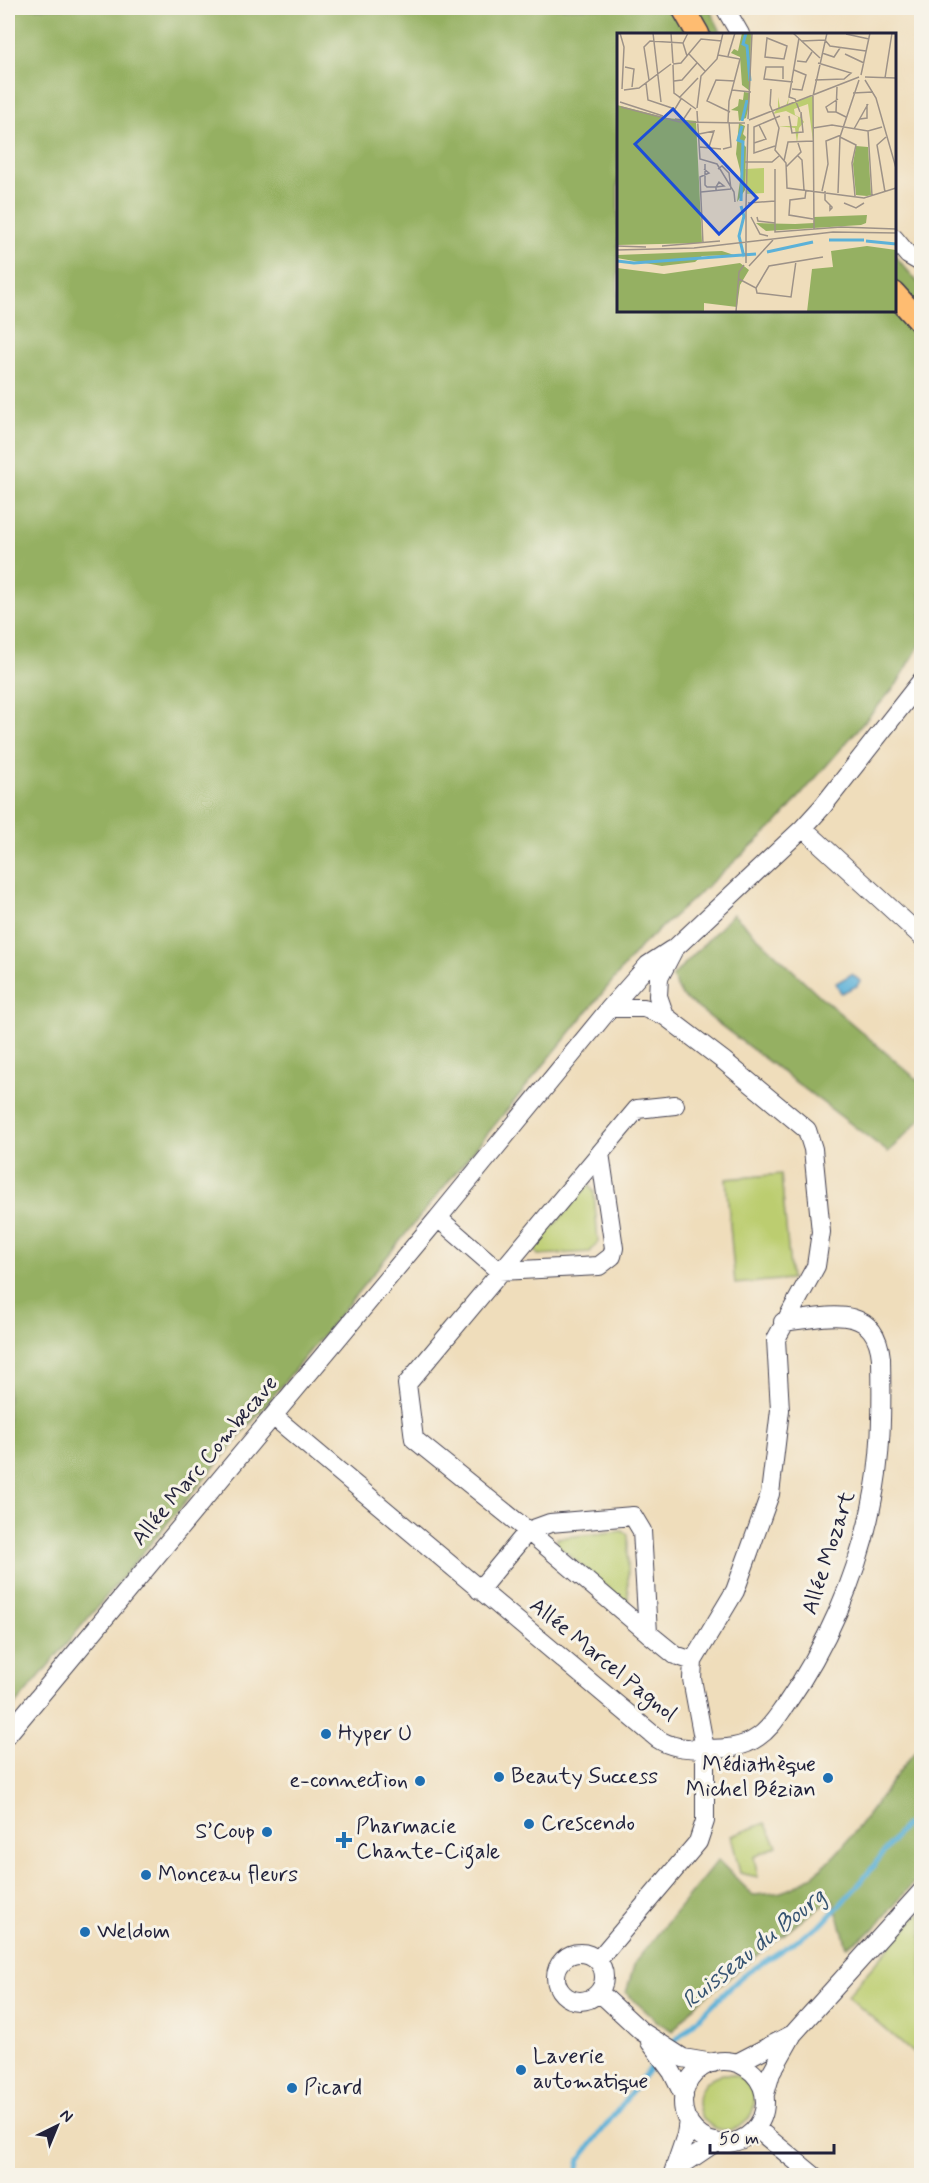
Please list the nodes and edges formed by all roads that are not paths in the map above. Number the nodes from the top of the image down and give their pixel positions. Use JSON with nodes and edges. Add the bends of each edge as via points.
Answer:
{"nodes":[{"id":1,"x":683,"y":8,"type":"edge"},
{"id":2,"x":724,"y":8,"type":"edge"},
{"id":3,"x":697,"y":33,"type":"edge"},
{"id":4,"x":739,"y":33,"type":"edge"},
{"id":5,"x":896,"y":240,"type":"edge"},
{"id":6,"x":921,"y":263,"type":"edge"},
{"id":7,"x":896,"y":295,"type":"edge"},
{"id":8,"x":921,"y":324,"type":"edge"},
{"id":9,"x":921,"y":680,"type":"edge"},
{"id":10,"x":803,"y":828,"type":"junction"},
{"id":11,"x":921,"y":936,"type":"edge"},
{"id":12,"x":674,"y":949,"type":"junction"},
{"id":13,"x":610,"y":1008,"type":"junction"},
{"id":14,"x":665,"y":1016,"type":"junction"},
{"id":15,"x":675,"y":1105,"type":"dead end"},
{"id":16,"x":600,"y":1153,"type":"junction"},
{"id":17,"x":438,"y":1218,"type":"junction"},
{"id":18,"x":499,"y":1271,"type":"junction"},
{"id":19,"x":779,"y":1330,"type":"junction"},
{"id":20,"x":273,"y":1416,"type":"junction"},
{"id":21,"x":528,"y":1531,"type":"junction"},
{"id":22,"x":479,"y":1590,"type":"junction"},
{"id":23,"x":648,"y":1633,"type":"junction"},
{"id":24,"x":693,"y":1660,"type":"junction"},
{"id":25,"x":8,"y":1734,"type":"edge"},
{"id":26,"x":705,"y":1749,"type":"junction"},
{"id":27,"x":921,"y":1891,"type":"edge"},
{"id":28,"x":598,"y":1960,"type":"junction"},
{"id":29,"x":599,"y":1992,"type":"junction"},
{"id":30,"x":793,"y":2034,"type":"junction"},
{"id":31,"x":713,"y":2063,"type":"junction"},
{"id":32,"x":737,"y":2063,"type":"junction"},
{"id":33,"x":678,"y":2065,"type":"junction"},
{"id":34,"x":765,"y":2094,"type":"junction"},
{"id":35,"x":684,"y":2096,"type":"junction"},
{"id":36,"x":688,"y":2120,"type":"junction"},
{"id":37,"x":756,"y":2128,"type":"junction"},
{"id":38,"x":716,"y":2142,"type":"junction"},
{"id":39,"x":674,"y":2172,"type":"edge"},
{"id":40,"x":814,"y":2175,"type":"edge"}],
"edges":[{"from":1,"to":3,"type":"main road"},
{"from":2,"to":4,"type":"street"},
{"from":5,"to":6,"type":"street"},
{"from":7,"to":8,"type":"main road"},
{"from":9,"to":10,"type":"street","name":"Allée Marc Combecave"},
{"from":10,"to":11,"type":"street"},
{"from":10,"to":12,"type":"street","name":"Allée Marc Combecave"},
{"from":12,"to":13,"type":"street","name":"Allée Marc Combecave","via":[[648,965]]},
{"from":12,"to":14,"type":"street","name":"Allée Marc Combecave","via":[[658,987]]},
{"from":13,"to":14,"type":"street","via":[[644,1008]]},
{"from":13,"to":17,"type":"street","name":"Allée Marc Combecave"},
{"from":14,"to":19,"type":"street","via":[[788,1112],[812,1140],[821,1232],[819,1258]]},
{"from":15,"to":16,"type":"street","via":[[637,1108]]},
{"from":16,"to":18,"type":"street"},
{"from":16,"to":18,"type":"street","via":[[612,1256],[599,1266]]},
{"from":17,"to":18,"type":"street"},
{"from":17,"to":20,"type":"street","name":"Allée Marc Combecave"},
{"from":18,"to":21,"type":"street","via":[[407,1384],[414,1439]]},
{"from":19,"to":24,"type":"street","via":[[780,1410],[770,1494],[735,1591]]},
{"from":19,"to":26,"type":"street","name":"Allée Mozart","via":[[852,1317],[867,1325],[877,1337],[882,1400],[872,1508],[843,1600],[793,1694],[760,1736],[740,1746]]},
{"from":20,"to":22,"type":"street","name":"Allée Marcel Pagnol"},
{"from":20,"to":25,"type":"street","name":"Allée Marc Combecave"},
{"from":21,"to":22,"type":"street"},
{"from":21,"to":23,"type":"street"},
{"from":21,"to":23,"type":"street","via":[[550,1523],[633,1516],[642,1532]]},
{"from":22,"to":26,"type":"street","name":"Allée Marcel Pagnol","via":[[658,1739],[674,1746]]},
{"from":23,"to":24,"type":"street","via":[[675,1654]]},
{"from":24,"to":26,"type":"street","via":[[692,1679]]},
{"from":26,"to":28,"type":"street","via":[[705,1821],[698,1842]]},
{"from":27,"to":30,"type":"street"},
{"from":28,"to":29,"type":"street","via":[[604,1980]]},
{"from":28,"to":29,"type":"street","via":[[575,1953],[560,1961],[555,1976],[560,1991],[572,2000],[586,2000]]},
{"from":29,"to":33,"type":"street"},
{"from":30,"to":32,"type":"street"},
{"from":30,"to":34,"type":"street","via":[[771,2073]]},
{"from":31,"to":32,"type":"street"},
{"from":31,"to":33,"type":"street"},
{"from":31,"to":35,"type":"street","via":[[693,2075]]},
{"from":32,"to":34,"type":"street","via":[[753,2073]]},
{"from":33,"to":35,"type":"street"},
{"from":34,"to":37,"type":"street","via":[[764,2112]]},
{"from":35,"to":36,"type":"street"},
{"from":36,"to":38,"type":"street","via":[[695,2130]]},
{"from":36,"to":39,"type":"street"},
{"from":37,"to":38,"type":"street","via":[[738,2140]]},
{"from":37,"to":40,"type":"street"},
{"from":38,"to":39,"type":"street"}]}
